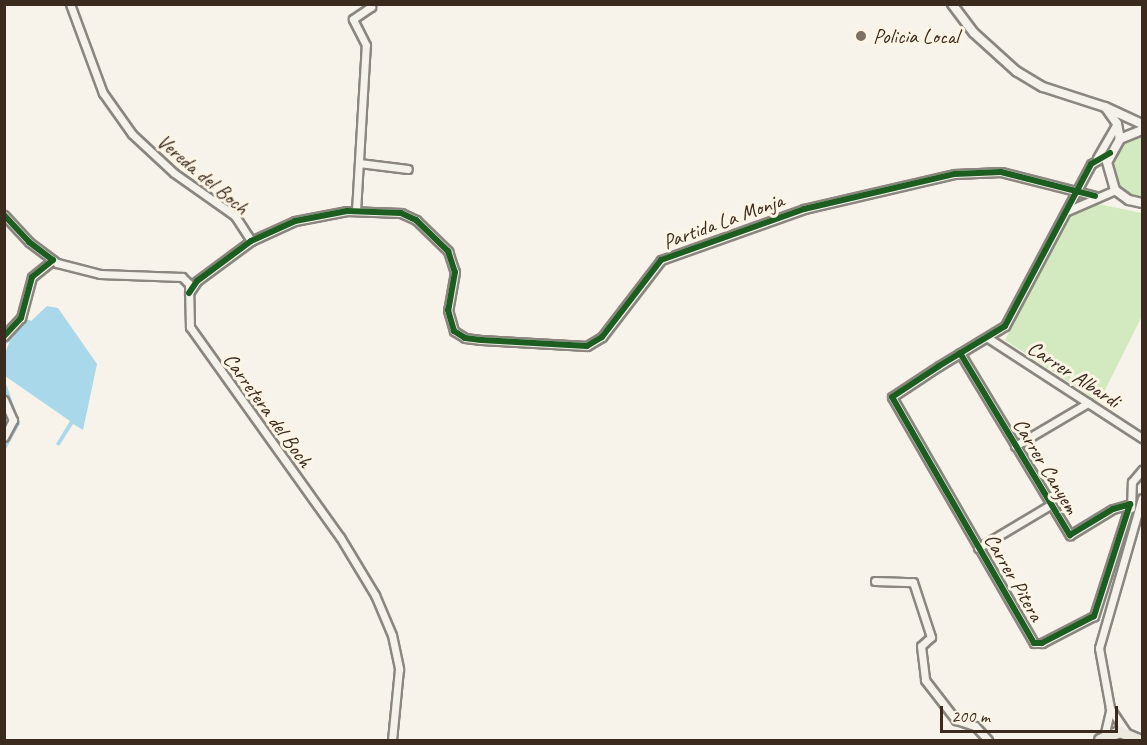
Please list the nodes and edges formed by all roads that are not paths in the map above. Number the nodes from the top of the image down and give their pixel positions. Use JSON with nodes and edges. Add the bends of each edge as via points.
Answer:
{"nodes":[{"id":1,"x":70,"y":4,"type":"edge"},
{"id":2,"x":369,"y":4,"type":"edge"},
{"id":3,"x":952,"y":4,"type":"edge"},
{"id":4,"x":1105,"y":107,"type":"junction"},
{"id":5,"x":1117,"y":124,"type":"junction"},
{"id":6,"x":1143,"y":124,"type":"edge"},
{"id":7,"x":1143,"y":130,"type":"edge"},
{"id":8,"x":1119,"y":139,"type":"junction"},
{"id":9,"x":1110,"y":153,"type":"junction"},
{"id":10,"x":1097,"y":158,"type":"junction"},
{"id":11,"x":359,"y":163,"type":"junction"},
{"id":12,"x":408,"y":170,"type":"dead end"},
{"id":13,"x":1078,"y":190,"type":"junction"},
{"id":14,"x":1115,"y":190,"type":"junction"},
{"id":15,"x":1095,"y":196,"type":"junction"},
{"id":16,"x":1143,"y":203,"type":"edge"},
{"id":17,"x":356,"y":211,"type":"junction"},
{"id":18,"x":1063,"y":214,"type":"junction"},
{"id":19,"x":4,"y":215,"type":"edge"},
{"id":20,"x":251,"y":241,"type":"junction"},
{"id":21,"x":52,"y":260,"type":"junction"},
{"id":22,"x":189,"y":293,"type":"junction"},
{"id":23,"x":4,"y":336,"type":"edge"},
{"id":24,"x":988,"y":338,"type":"junction"},
{"id":25,"x":960,"y":353,"type":"junction"},
{"id":26,"x":4,"y":400,"type":"edge"},
{"id":27,"x":1088,"y":403,"type":"junction"},
{"id":28,"x":4,"y":437,"type":"edge"},
{"id":29,"x":1143,"y":438,"type":"edge"},
{"id":30,"x":1015,"y":446,"type":"junction"},
{"id":31,"x":1143,"y":470,"type":"edge"},
{"id":32,"x":1143,"y":498,"type":"edge"},
{"id":33,"x":1130,"y":504,"type":"junction"},
{"id":34,"x":1050,"y":505,"type":"junction"},
{"id":35,"x":1134,"y":526,"type":"junction"},
{"id":36,"x":978,"y":548,"type":"junction"},
{"id":37,"x":875,"y":580,"type":"dead end"},
{"id":38,"x":1110,"y":708,"type":"junction"},
{"id":39,"x":1136,"y":737,"type":"edge"},
{"id":40,"x":1102,"y":739,"type":"edge"},
{"id":41,"x":392,"y":741,"type":"edge"},
{"id":42,"x":988,"y":741,"type":"edge"}],
"edges":[{"from":1,"to":20,"type":"street","name":"Vereda del Boch","via":[[104,93],[132,134],[174,174],[235,216]]},
{"from":2,"to":11,"type":"street","via":[[371,7],[353,19],[366,45]]},
{"from":3,"to":4,"type":"street","via":[[974,33],[1016,71],[1043,87]]},
{"from":4,"to":5,"type":"street"},
{"from":4,"to":6,"type":"street"},
{"from":5,"to":8,"type":"street"},
{"from":5,"to":10,"type":"street"},
{"from":7,"to":8,"type":"street"},
{"from":8,"to":9,"type":"street"},
{"from":9,"to":10,"type":"street"},
{"from":9,"to":14,"type":"street","via":[[1107,172]]},
{"from":10,"to":13,"type":"street"},
{"from":11,"to":12,"type":"street"},
{"from":11,"to":17,"type":"street"},
{"from":13,"to":15,"type":"street","name":"Partida La Monja"},
{"from":13,"to":17,"type":"street","name":"Partida La Monja","via":[[1000,172],[955,174],[804,209],[661,260],[602,337],[587,346],[465,338],[454,331],[448,310],[454,283],[452,261],[442,243],[416,220],[400,213]]},
{"from":13,"to":18,"type":"street"},
{"from":14,"to":15,"type":"street"},
{"from":14,"to":16,"type":"street","via":[[1129,200]]},
{"from":15,"to":18,"type":"street"},
{"from":17,"to":20,"type":"street","via":[[321,213]]},
{"from":18,"to":24,"type":"street","via":[[1005,326]]},
{"from":19,"to":21,"type":"street"},
{"from":20,"to":22,"type":"street","via":[[197,281]]},
{"from":21,"to":22,"type":"street","via":[[100,274],[182,277]]},
{"from":21,"to":23,"type":"street","via":[[32,277],[21,318]]},
{"from":22,"to":41,"type":"street","name":"Carretera del Boch","via":[[190,327],[211,362],[340,537],[375,595],[392,635],[399,669]]},
{"from":24,"to":25,"type":"street"},
{"from":24,"to":27,"type":"street","name":"Carrer Albardi"},
{"from":25,"to":30,"type":"street","name":"Carrer Canyem"},
{"from":25,"to":36,"type":"street","name":"Carrer Pitera","via":[[892,397]]},
{"from":26,"to":28,"type":"street","via":[[13,420]]},
{"from":27,"to":29,"type":"street","name":"Carrer Albardi"},
{"from":27,"to":30,"type":"street"},
{"from":30,"to":34,"type":"street","name":"Carrer Canyem"},
{"from":31,"to":33,"type":"street","via":[[1132,482]]},
{"from":32,"to":35,"type":"street"},
{"from":33,"to":34,"type":"street","name":"Carrer Canyem","via":[[1113,509],[1070,535]]},
{"from":33,"to":35,"type":"street"},
{"from":33,"to":36,"type":"street","name":"Carrer Pitera","via":[[1094,616],[1042,643],[1034,643]]},
{"from":34,"to":36,"type":"street"},
{"from":35,"to":38,"type":"street","via":[[1101,634],[1100,662]]},
{"from":37,"to":42,"type":"street","via":[[913,582],[931,637],[921,646],[925,680],[956,720],[975,726]]},
{"from":38,"to":39,"type":"street"},
{"from":38,"to":40,"type":"street"},
{"from":39,"to":40,"type":"highway"}]}
